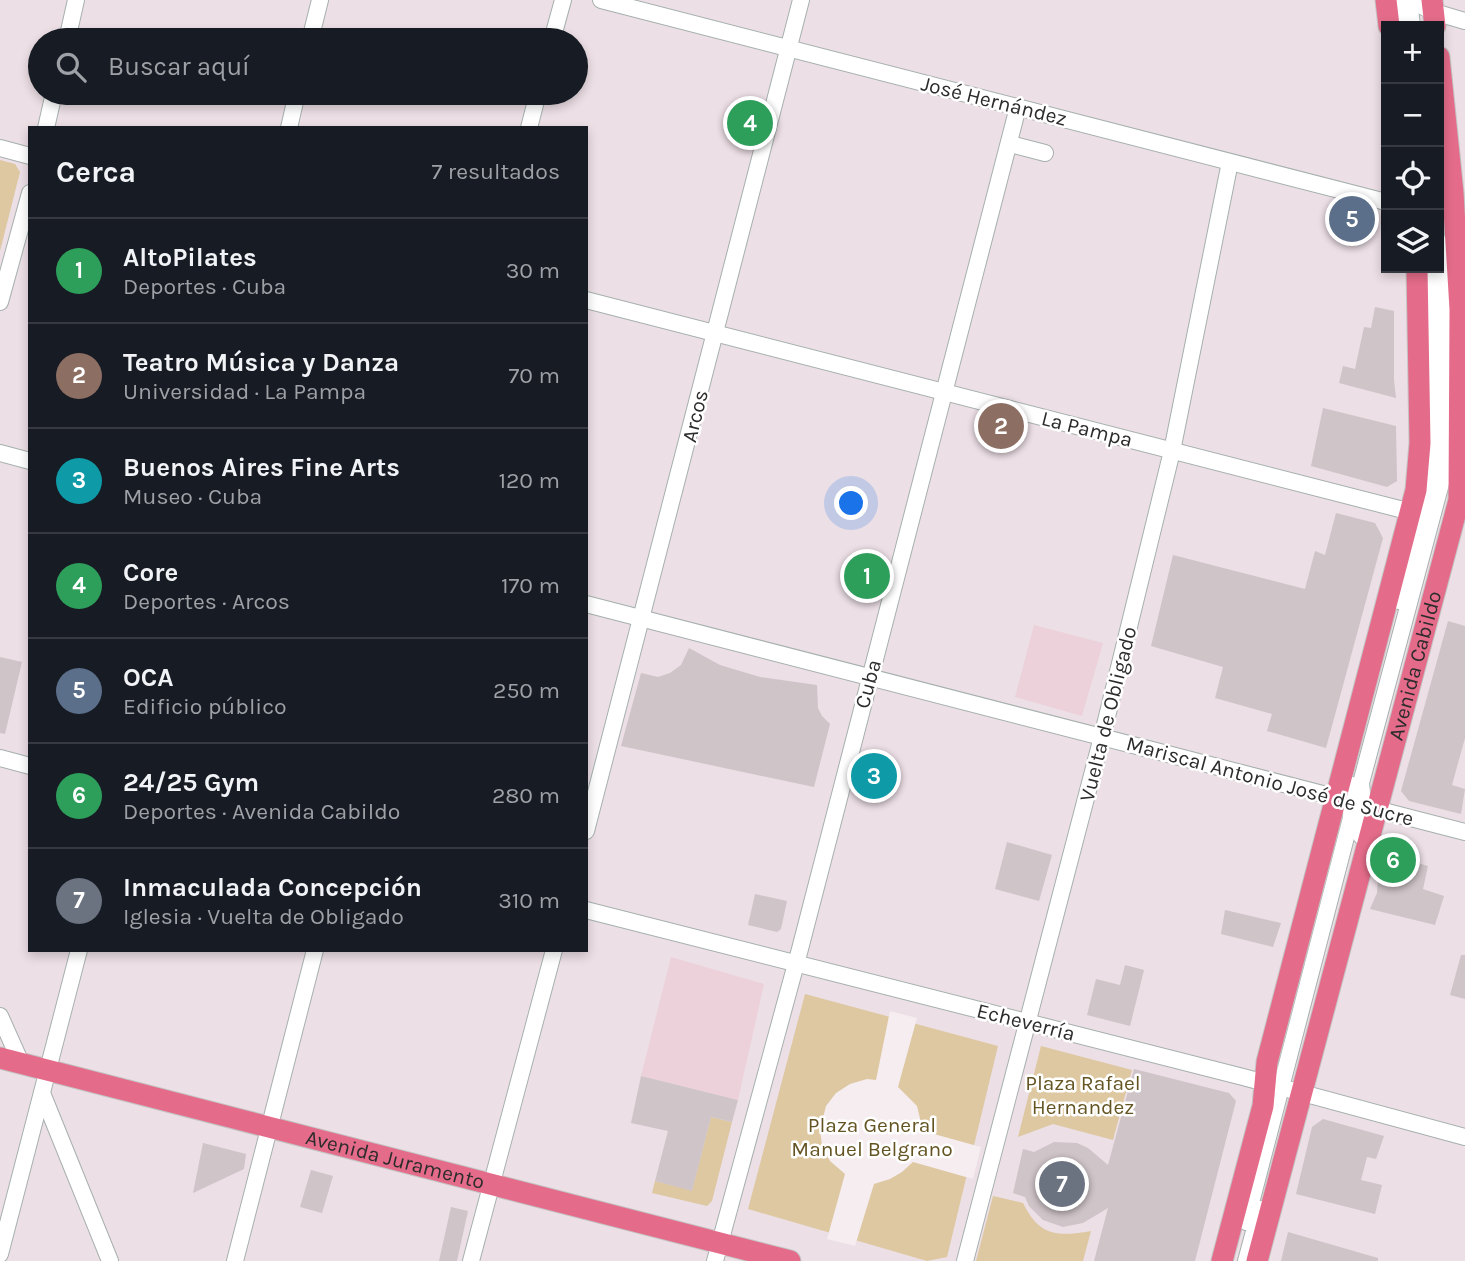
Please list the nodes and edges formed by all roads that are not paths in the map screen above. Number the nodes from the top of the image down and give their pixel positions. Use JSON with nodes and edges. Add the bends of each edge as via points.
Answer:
{"nodes":[{"id":1,"x":76,"y":0,"type":"edge"},
{"id":2,"x":320,"y":0,"type":"edge"},
{"id":3,"x":563,"y":0,"type":"edge"},
{"id":4,"x":601,"y":0,"type":"edge"},
{"id":5,"x":801,"y":0,"type":"edge"},
{"id":6,"x":1386,"y":0,"type":"edge"},
{"id":7,"x":1396,"y":0,"type":"edge"},
{"id":8,"x":1409,"y":0,"type":"edge"},
{"id":9,"x":1434,"y":13,"type":"edge"},
{"id":10,"x":1388,"y":21,"type":"edge"},
{"id":11,"x":1399,"y":21,"type":"edge"},
{"id":12,"x":1411,"y":21,"type":"edge"},
{"id":13,"x":1465,"y":21,"type":"edge"},
{"id":14,"x":70,"y":28,"type":"edge"},
{"id":15,"x":313,"y":28,"type":"edge"},
{"id":16,"x":555,"y":28,"type":"edge"},
{"id":17,"x":788,"y":49,"type":"junction"},
{"id":18,"x":1442,"y":84,"type":"edge"},
{"id":19,"x":51,"y":105,"type":"edge"},
{"id":20,"x":294,"y":105,"type":"edge"},
{"id":21,"x":535,"y":105,"type":"edge"},
{"id":22,"x":1018,"y":107,"type":"junction"},
{"id":23,"x":46,"y":126,"type":"edge"},
{"id":24,"x":289,"y":126,"type":"edge"},
{"id":25,"x":530,"y":126,"type":"edge"},
{"id":26,"x":1010,"y":144,"type":"junction"},
{"id":27,"x":0,"y":148,"type":"edge"},
{"id":28,"x":1045,"y":153,"type":"dead end"},
{"id":29,"x":28,"y":155,"type":"edge"},
{"id":30,"x":1230,"y":162,"type":"junction"},
{"id":31,"x":28,"y":200,"type":"edge"},
{"id":32,"x":1381,"y":201,"type":"edge"},
{"id":33,"x":1444,"y":246,"type":"edge"},
{"id":34,"x":1461,"y":263,"type":"edge"},
{"id":35,"x":1417,"y":273,"type":"edge"},
{"id":36,"x":1428,"y":273,"type":"edge"},
{"id":37,"x":1442,"y":273,"type":"edge"},
{"id":38,"x":588,"y":301,"type":"edge"},
{"id":39,"x":0,"y":302,"type":"edge"},
{"id":40,"x":716,"y":333,"type":"junction"},
{"id":41,"x":944,"y":391,"type":"junction"},
{"id":42,"x":1172,"y":451,"type":"junction"},
{"id":43,"x":0,"y":453,"type":"edge"},
{"id":44,"x":28,"y":460,"type":"edge"},
{"id":45,"x":1436,"y":519,"type":"edge"},
{"id":46,"x":588,"y":604,"type":"edge"},
{"id":47,"x":643,"y":618,"type":"junction"},
{"id":48,"x":870,"y":678,"type":"junction"},
{"id":49,"x":1102,"y":737,"type":"junction"},
{"id":50,"x":0,"y":758,"type":"edge"},
{"id":51,"x":28,"y":765,"type":"edge"},
{"id":52,"x":1357,"y":803,"type":"junction"},
{"id":53,"x":588,"y":824,"type":"edge"},
{"id":54,"x":1465,"y":832,"type":"edge"},
{"id":55,"x":588,"y":911,"type":"edge"},
{"id":56,"x":79,"y":952,"type":"edge"},
{"id":57,"x":314,"y":952,"type":"edge"},
{"id":58,"x":553,"y":952,"type":"edge"},
{"id":59,"x":796,"y":963,"type":"junction"},
{"id":60,"x":0,"y":1016,"type":"edge"},
{"id":61,"x":1030,"y":1022,"type":"junction"},
{"id":62,"x":0,"y":1058,"type":"edge"},
{"id":63,"x":21,"y":1063,"type":"junction"},
{"id":64,"x":49,"y":1071,"type":"junction"},
{"id":65,"x":1285,"y":1088,"type":"junction"},
{"id":66,"x":42,"y":1093,"type":"junction"},
{"id":67,"x":268,"y":1127,"type":"junction"},
{"id":68,"x":1465,"y":1137,"type":"edge"},
{"id":69,"x":491,"y":1184,"type":"junction"},
{"id":70,"x":717,"y":1252,"type":"edge"},
{"id":71,"x":0,"y":1254,"type":"edge"},
{"id":72,"x":110,"y":1261,"type":"edge"},
{"id":73,"x":235,"y":1261,"type":"edge"},
{"id":74,"x":471,"y":1261,"type":"edge"},
{"id":75,"x":790,"y":1261,"type":"edge"},
{"id":76,"x":965,"y":1261,"type":"edge"},
{"id":77,"x":1222,"y":1261,"type":"edge"},
{"id":78,"x":1236,"y":1261,"type":"edge"},
{"id":79,"x":1246,"y":1261,"type":"edge"},
{"id":80,"x":1257,"y":1261,"type":"edge"}],
"edges":[{"from":1,"to":14,"type":"street"},
{"from":2,"to":15,"type":"street"},
{"from":3,"to":16,"type":"street"},
{"from":4,"to":17,"type":"street","name":"José Hernández"},
{"from":5,"to":17,"type":"street","name":"Arcos"},
{"from":6,"to":10,"type":"main road"},
{"from":7,"to":11,"type":"street"},
{"from":8,"to":9,"type":"street"},
{"from":8,"to":12,"type":"street"},
{"from":9,"to":13,"type":"street"},
{"from":17,"to":22,"type":"street","name":"José Hernández"},
{"from":17,"to":40,"type":"street","name":"Arcos"},
{"from":18,"to":34,"type":"main road","name":"Avenida Cabildo"},
{"from":19,"to":23,"type":"street"},
{"from":20,"to":24,"type":"street"},
{"from":21,"to":25,"type":"street"},
{"from":22,"to":26,"type":"street","name":"Cuba"},
{"from":22,"to":30,"type":"street","name":"José Hernández"},
{"from":26,"to":28,"type":"street"},
{"from":26,"to":41,"type":"street","name":"Cuba"},
{"from":27,"to":29,"type":"street"},
{"from":30,"to":32,"type":"street","name":"José Hernández"},
{"from":30,"to":42,"type":"street","name":"Vuelta de Obligado"},
{"from":31,"to":39,"type":"street"},
{"from":33,"to":34,"type":"street"},
{"from":34,"to":45,"type":"main road","name":"Avenida Cabildo","via":[[1459,500]]},
{"from":35,"to":45,"type":"main road","name":"Avenida Cabildo","via":[[1417,483]]},
{"from":36,"to":45,"type":"street","via":[[1430,468]]},
{"from":37,"to":45,"type":"street","via":[[1445,458]]},
{"from":38,"to":40,"type":"street","name":"La Pampa"},
{"from":40,"to":41,"type":"street","name":"La Pampa"},
{"from":40,"to":47,"type":"street","name":"Arcos"},
{"from":41,"to":42,"type":"street","name":"La Pampa"},
{"from":41,"to":48,"type":"street","name":"Cuba"},
{"from":42,"to":45,"type":"street","name":"La Pampa"},
{"from":42,"to":49,"type":"street","name":"Vuelta de Obligado"},
{"from":43,"to":44,"type":"street"},
{"from":45,"to":52,"type":"main road","name":"Avenida Cabildo"},
{"from":45,"to":52,"type":"main road","name":"Avenida Cabildo"},
{"from":46,"to":47,"type":"street","name":"Mariscal Antonio José de Sucre"},
{"from":47,"to":48,"type":"street","name":"Mariscal Antonio José de Sucre"},
{"from":47,"to":53,"type":"street","name":"Arcos"},
{"from":48,"to":49,"type":"street","name":"Mariscal Antonio José de Sucre"},
{"from":48,"to":59,"type":"street","name":"Cuba"},
{"from":49,"to":52,"type":"street","name":"Mariscal Antonio José de Sucre"},
{"from":49,"to":61,"type":"street","name":"Vuelta de Obligado"},
{"from":50,"to":51,"type":"street"},
{"from":52,"to":54,"type":"street","name":"Mariscal Antonio José de Sucre"},
{"from":52,"to":65,"type":"main road","name":"Avenida Cabildo"},
{"from":52,"to":65,"type":"main road","name":"Avenida Cabildo","via":[[1267,1062]]},
{"from":55,"to":59,"type":"street","name":"Echeverría"},
{"from":56,"to":64,"type":"street"},
{"from":57,"to":67,"type":"street"},
{"from":58,"to":69,"type":"street"},
{"from":59,"to":61,"type":"street","name":"Echeverría"},
{"from":59,"to":70,"type":"street","name":"Cuba"},
{"from":60,"to":63,"type":"street"},
{"from":61,"to":65,"type":"street","name":"Echeverría"},
{"from":61,"to":76,"type":"street","name":"Vuelta de Obligado"},
{"from":62,"to":63,"type":"main road","name":"Avenida Juramento"},
{"from":63,"to":64,"type":"main road","name":"Avenida Juramento"},
{"from":64,"to":66,"type":"street"},
{"from":64,"to":67,"type":"main road","name":"Avenida Juramento"},
{"from":65,"to":68,"type":"street","name":"Echeverría"},
{"from":65,"to":77,"type":"main road","name":"Avenida Cabildo","via":[[1263,1106]]},
{"from":65,"to":78,"type":"street"},
{"from":65,"to":79,"type":"street"},
{"from":65,"to":80,"type":"main road","name":"Avenida Cabildo"},
{"from":66,"to":71,"type":"street"},
{"from":66,"to":72,"type":"street"},
{"from":67,"to":69,"type":"main road","name":"Avenida Juramento"},
{"from":67,"to":73,"type":"street"},
{"from":69,"to":70,"type":"main road","name":"Avenida Juramento"},
{"from":69,"to":74,"type":"street"},
{"from":70,"to":75,"type":"main road","name":"Avenida Juramento"}]}
